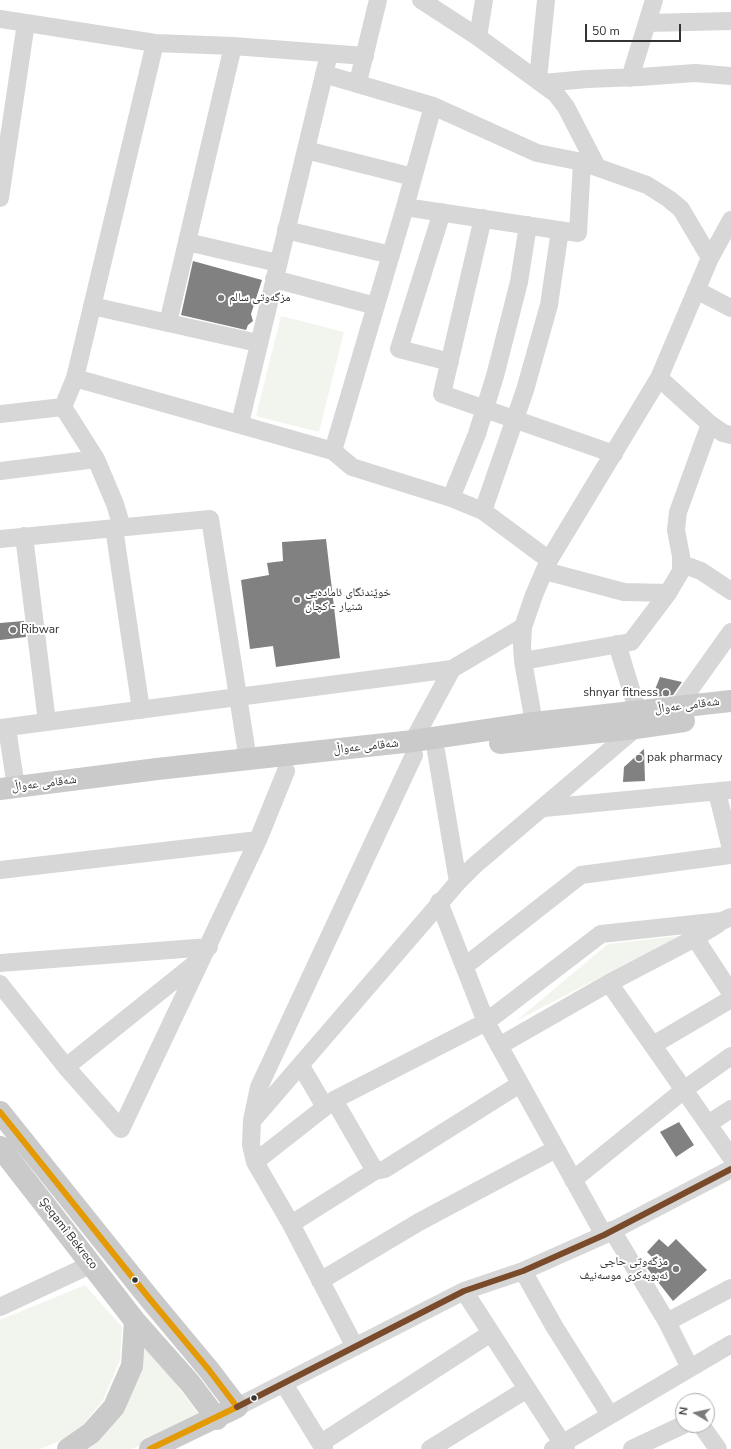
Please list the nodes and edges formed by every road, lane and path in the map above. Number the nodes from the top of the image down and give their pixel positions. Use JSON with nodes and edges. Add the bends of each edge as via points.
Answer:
{"nodes":[{"id":1,"x":378,"y":0,"type":"edge"},
{"id":2,"x":420,"y":0,"type":"edge"},
{"id":3,"x":484,"y":0,"type":"edge"},
{"id":4,"x":546,"y":0,"type":"edge"},
{"id":5,"x":654,"y":0,"type":"edge"},
{"id":6,"x":0,"y":18,"type":"edge"},
{"id":7,"x":731,"y":21,"type":"edge"},
{"id":8,"x":26,"y":23,"type":"junction"},
{"id":9,"x":648,"y":23,"type":"junction"},
{"id":10,"x":478,"y":37,"type":"junction"},
{"id":11,"x":155,"y":44,"type":"junction"},
{"id":12,"x":233,"y":46,"type":"junction"},
{"id":13,"x":329,"y":54,"type":"junction"},
{"id":14,"x":365,"y":56,"type":"junction"},
{"id":15,"x":324,"y":74,"type":"junction"},
{"id":16,"x":731,"y":76,"type":"edge"},
{"id":17,"x":630,"y":78,"type":"junction"},
{"id":18,"x":541,"y":81,"type":"junction"},
{"id":19,"x":358,"y":82,"type":"junction"},
{"id":20,"x":433,"y":106,"type":"junction"},
{"id":21,"x":306,"y":150,"type":"junction"},
{"id":22,"x":590,"y":165,"type":"junction"},
{"id":23,"x":413,"y":177,"type":"junction"},
{"id":24,"x":0,"y":198,"type":"edge"},
{"id":25,"x":405,"y":207,"type":"junction"},
{"id":26,"x":442,"y":212,"type":"junction"},
{"id":27,"x":483,"y":218,"type":"junction"},
{"id":28,"x":731,"y":220,"type":"edge"},
{"id":29,"x":528,"y":225,"type":"junction"},
{"id":30,"x":286,"y":230,"type":"junction"},
{"id":31,"x":560,"y":230,"type":"junction"},
{"id":32,"x":187,"y":242,"type":"junction"},
{"id":33,"x":391,"y":254,"type":"junction"},
{"id":34,"x":710,"y":258,"type":"junction"},
{"id":35,"x":276,"y":271,"type":"junction"},
{"id":36,"x":696,"y":290,"type":"junction"},
{"id":37,"x":92,"y":306,"type":"junction"},
{"id":38,"x":376,"y":306,"type":"junction"},
{"id":39,"x":731,"y":308,"type":"edge"},
{"id":40,"x":168,"y":322,"type":"junction"},
{"id":41,"x":258,"y":342,"type":"junction"},
{"id":42,"x":450,"y":362,"type":"junction"},
{"id":43,"x":75,"y":378,"type":"junction"},
{"id":44,"x":659,"y":378,"type":"junction"},
{"id":45,"x":63,"y":408,"type":"junction"},
{"id":46,"x":485,"y":409,"type":"junction"},
{"id":47,"x":0,"y":414,"type":"edge"},
{"id":48,"x":513,"y":419,"type":"junction"},
{"id":49,"x":240,"y":423,"type":"junction"},
{"id":50,"x":710,"y":424,"type":"junction"},
{"id":51,"x":731,"y":435,"type":"edge"},
{"id":52,"x":333,"y":450,"type":"junction"},
{"id":53,"x":614,"y":454,"type":"junction"},
{"id":54,"x":96,"y":459,"type":"junction"},
{"id":55,"x":0,"y":471,"type":"edge"},
{"id":56,"x":451,"y":498,"type":"junction"},
{"id":57,"x":483,"y":511,"type":"junction"},
{"id":58,"x":118,"y":528,"type":"junction"},
{"id":59,"x":24,"y":536,"type":"junction"},
{"id":60,"x":0,"y":539,"type":"edge"},
{"id":61,"x":682,"y":564,"type":"junction"},
{"id":62,"x":547,"y":565,"type":"junction"},
{"id":63,"x":731,"y":591,"type":"edge"},
{"id":64,"x":668,"y":594,"type":"junction"},
{"id":65,"x":524,"y":628,"type":"junction"},
{"id":66,"x":731,"y":632,"type":"edge"},
{"id":67,"x":617,"y":644,"type":"junction"},
{"id":68,"x":522,"y":661,"type":"junction"},
{"id":69,"x":452,"y":669,"type":"junction"},
{"id":70,"x":239,"y":698,"type":"junction"},
{"id":71,"x":731,"y":701,"type":"edge"},
{"id":72,"x":141,"y":710,"type":"junction"},
{"id":73,"x":731,"y":715,"type":"edge"},
{"id":74,"x":671,"y":716,"type":"junction"},
{"id":75,"x":637,"y":720,"type":"junction"},
{"id":76,"x":47,"y":722,"type":"junction"},
{"id":77,"x":534,"y":723,"type":"junction"},
{"id":78,"x":4,"y":728,"type":"edge"},
{"id":79,"x":414,"y":748,"type":"junction"},
{"id":80,"x":436,"y":751,"type":"junction"},
{"id":81,"x":248,"y":760,"type":"junction"},
{"id":82,"x":286,"y":771,"type":"junction"},
{"id":83,"x":724,"y":791,"type":"edge"},
{"id":84,"x":5,"y":792,"type":"edge"},
{"id":85,"x":544,"y":808,"type":"junction"},
{"id":86,"x":258,"y":840,"type":"junction"},
{"id":87,"x":731,"y":849,"type":"edge"},
{"id":88,"x":731,"y":855,"type":"edge"},
{"id":89,"x":0,"y":870,"type":"edge"},
{"id":90,"x":458,"y":882,"type":"junction"},
{"id":91,"x":439,"y":902,"type":"junction"},
{"id":92,"x":726,"y":919,"type":"edge"},
{"id":93,"x":695,"y":938,"type":"junction"},
{"id":94,"x":205,"y":953,"type":"junction"},
{"id":95,"x":0,"y":963,"type":"edge"},
{"id":96,"x":465,"y":966,"type":"junction"},
{"id":97,"x":609,"y":983,"type":"junction"},
{"id":98,"x":0,"y":984,"type":"edge"},
{"id":99,"x":731,"y":993,"type":"edge"},
{"id":100,"x":731,"y":999,"type":"edge"},
{"id":101,"x":486,"y":1022,"type":"junction"},
{"id":102,"x":653,"y":1045,"type":"junction"},
{"id":103,"x":499,"y":1046,"type":"junction"},
{"id":104,"x":731,"y":1056,"type":"edge"},
{"id":105,"x":300,"y":1066,"type":"junction"},
{"id":106,"x":66,"y":1067,"type":"junction"},
{"id":107,"x":520,"y":1084,"type":"junction"},
{"id":108,"x":685,"y":1089,"type":"junction"},
{"id":109,"x":329,"y":1103,"type":"junction"},
{"id":110,"x":731,"y":1110,"type":"edge"},
{"id":111,"x":0,"y":1112,"type":"edge"},
{"id":112,"x":252,"y":1120,"type":"junction"},
{"id":113,"x":708,"y":1124,"type":"junction"},
{"id":114,"x":0,"y":1147,"type":"edge"},
{"id":115,"x":556,"y":1149,"type":"junction"},
{"id":116,"x":255,"y":1162,"type":"junction"},
{"id":117,"x":730,"y":1169,"type":"edge"},
{"id":118,"x":375,"y":1171,"type":"junction"},
{"id":119,"x":573,"y":1180,"type":"junction"},
{"id":120,"x":290,"y":1224,"type":"junction"},
{"id":121,"x":608,"y":1232,"type":"junction"},
{"id":122,"x":92,"y":1264,"type":"junction"},
{"id":123,"x":523,"y":1271,"type":"junction"},
{"id":124,"x":320,"y":1281,"type":"junction"},
{"id":125,"x":731,"y":1288,"type":"edge"},
{"id":126,"x":464,"y":1291,"type":"junction"},
{"id":127,"x":0,"y":1307,"type":"edge"},
{"id":128,"x":135,"y":1321,"type":"junction"},
{"id":129,"x":667,"y":1322,"type":"junction"},
{"id":130,"x":491,"y":1333,"type":"junction"},
{"id":131,"x":355,"y":1347,"type":"junction"},
{"id":132,"x":730,"y":1347,"type":"edge"},
{"id":133,"x":690,"y":1368,"type":"junction"},
{"id":134,"x":209,"y":1370,"type":"junction"},
{"id":135,"x":190,"y":1383,"type":"junction"},
{"id":136,"x":284,"y":1384,"type":"junction"},
{"id":137,"x":527,"y":1389,"type":"junction"},
{"id":138,"x":237,"y":1407,"type":"junction"},
{"id":139,"x":610,"y":1415,"type":"junction"},
{"id":140,"x":217,"y":1418,"type":"junction"},
{"id":141,"x":675,"y":1428,"type":"edge"},
{"id":142,"x":707,"y":1433,"type":"edge"},
{"id":143,"x":323,"y":1446,"type":"edge"},
{"id":144,"x":560,"y":1447,"type":"edge"},
{"id":145,"x":68,"y":1449,"type":"edge"},
{"id":146,"x":150,"y":1449,"type":"edge"},
{"id":147,"x":430,"y":1449,"type":"edge"},
{"id":148,"x":632,"y":1449,"type":"edge"},
{"id":149,"x":718,"y":1449,"type":"edge"}],
"edges":[{"from":1,"to":14,"type":"street"},
{"from":2,"to":10,"type":"street"},
{"from":3,"to":10,"type":"street"},
{"from":4,"to":18,"type":"street"},
{"from":5,"to":9,"type":"street"},
{"from":6,"to":8,"type":"street"},
{"from":7,"to":9,"type":"street"},
{"from":8,"to":11,"type":"street"},
{"from":8,"to":24,"type":"street"},
{"from":9,"to":17,"type":"street"},
{"from":10,"to":18,"type":"street"},
{"from":11,"to":12,"type":"street"},
{"from":11,"to":37,"type":"street"},
{"from":12,"to":13,"type":"street"},
{"from":12,"to":32,"type":"street"},
{"from":13,"to":14,"type":"street"},
{"from":13,"to":15,"type":"street"},
{"from":14,"to":19,"type":"street"},
{"from":15,"to":19,"type":"street"},
{"from":15,"to":21,"type":"street"},
{"from":16,"to":17,"type":"street","via":[[696,73]]},
{"from":17,"to":18,"type":"street"},
{"from":18,"to":22,"type":"street","via":[[562,100]]},
{"from":19,"to":20,"type":"street"},
{"from":20,"to":22,"type":"street","via":[[538,153]]},
{"from":20,"to":23,"type":"street"},
{"from":21,"to":23,"type":"street"},
{"from":21,"to":30,"type":"street"},
{"from":22,"to":31,"type":"street","via":[[578,233]]},
{"from":22,"to":34,"type":"street","via":[[647,186],[669,199],[681,209]]},
{"from":23,"to":25,"type":"street"},
{"from":25,"to":26,"type":"street"},
{"from":25,"to":33,"type":"street"},
{"from":26,"to":27,"type":"street"},
{"from":26,"to":42,"type":"street","via":[[399,349]]},
{"from":27,"to":29,"type":"street"},
{"from":27,"to":42,"type":"street"},
{"from":28,"to":34,"type":"street"},
{"from":29,"to":31,"type":"street"},
{"from":29,"to":46,"type":"street","via":[[519,282]]},
{"from":30,"to":33,"type":"street"},
{"from":30,"to":35,"type":"street"},
{"from":31,"to":48,"type":"street","via":[[549,305]]},
{"from":32,"to":35,"type":"street"},
{"from":32,"to":40,"type":"street"},
{"from":33,"to":38,"type":"street"},
{"from":34,"to":36,"type":"street"},
{"from":35,"to":38,"type":"street"},
{"from":35,"to":41,"type":"street"},
{"from":36,"to":39,"type":"street"},
{"from":36,"to":44,"type":"street"},
{"from":37,"to":40,"type":"street"},
{"from":37,"to":43,"type":"street"},
{"from":38,"to":52,"type":"street"},
{"from":40,"to":41,"type":"street"},
{"from":41,"to":49,"type":"street"},
{"from":42,"to":46,"type":"street","via":[[442,394]]},
{"from":43,"to":45,"type":"street"},
{"from":43,"to":49,"type":"street"},
{"from":44,"to":50,"type":"street"},
{"from":44,"to":53,"type":"street"},
{"from":45,"to":47,"type":"street"},
{"from":45,"to":54,"type":"street"},
{"from":46,"to":48,"type":"street"},
{"from":46,"to":56,"type":"street"},
{"from":48,"to":53,"type":"street"},
{"from":48,"to":57,"type":"street"},
{"from":49,"to":52,"type":"street"},
{"from":50,"to":51,"type":"street"},
{"from":50,"to":61,"type":"street","via":[[678,512],[676,530]]},
{"from":52,"to":56,"type":"street","via":[[352,466]]},
{"from":53,"to":62,"type":"street"},
{"from":54,"to":55,"type":"street"},
{"from":54,"to":58,"type":"street","via":[[113,498]]},
{"from":56,"to":57,"type":"street"},
{"from":57,"to":62,"type":"street"},
{"from":58,"to":59,"type":"street"},
{"from":58,"to":70,"type":"street","via":[[210,519]]},
{"from":58,"to":72,"type":"street"},
{"from":59,"to":60,"type":"street"},
{"from":59,"to":76,"type":"street"},
{"from":61,"to":63,"type":"street","via":[[700,571]]},
{"from":61,"to":64,"type":"street","via":[[678,578]]},
{"from":62,"to":64,"type":"street","via":[[624,592]]},
{"from":62,"to":65,"type":"street"},
{"from":64,"to":67,"type":"street","via":[[631,642]]},
{"from":65,"to":68,"type":"street"},
{"from":65,"to":69,"type":"street"},
{"from":66,"to":74,"type":"street"},
{"from":67,"to":68,"type":"street"},
{"from":67,"to":75,"type":"street"},
{"from":68,"to":77,"type":"street"},
{"from":69,"to":70,"type":"street"},
{"from":69,"to":79,"type":"street"},
{"from":70,"to":72,"type":"street"},
{"from":70,"to":81,"type":"street"},
{"from":71,"to":74,"type":"main road","name":"شەقامی عەواڵ"},
{"from":72,"to":76,"type":"street"},
{"from":73,"to":74,"type":"main road","name":"شەقامی عەواڵ"},
{"from":74,"to":75,"type":"main road","name":"شەقامی عەواڵ"},
{"from":75,"to":77,"type":"main road","name":"شەقامی عەواڵ"},
{"from":75,"to":80,"type":"main road","name":"شەقامی عەواڵ"},
{"from":75,"to":85,"type":"street"},
{"from":76,"to":78,"type":"street"},
{"from":77,"to":79,"type":"main road","name":"شەقامی عەواڵ"},
{"from":78,"to":84,"type":"street"},
{"from":79,"to":80,"type":"main road","name":"شەقامی عەواڵ"},
{"from":79,"to":81,"type":"main road","name":"شەقامی عەواڵ"},
{"from":79,"to":82,"type":"main road","name":"شەقامی عەواڵ"},
{"from":79,"to":112,"type":"street","via":[[259,1087]]},
{"from":80,"to":90,"type":"street"},
{"from":81,"to":84,"type":"main road","name":"شەقامی عەواڵ","via":[[157,769]]},
{"from":82,"to":84,"type":"main road","name":"شەقامی عەواڵ"},
{"from":82,"to":86,"type":"street"},
{"from":83,"to":85,"type":"street"},
{"from":83,"to":87,"type":"street"},
{"from":85,"to":90,"type":"street"},
{"from":86,"to":89,"type":"street"},
{"from":86,"to":94,"type":"street"},
{"from":88,"to":96,"type":"street","via":[[581,875]]},
{"from":90,"to":91,"type":"street"},
{"from":91,"to":96,"type":"street"},
{"from":91,"to":105,"type":"street"},
{"from":92,"to":93,"type":"street"},
{"from":92,"to":101,"type":"street","via":[[601,934]]},
{"from":93,"to":97,"type":"street"},
{"from":93,"to":99,"type":"street"},
{"from":94,"to":95,"type":"street"},
{"from":94,"to":106,"type":"street"},
{"from":94,"to":106,"type":"street","via":[[121,1129]]},
{"from":96,"to":101,"type":"street"},
{"from":97,"to":102,"type":"street"},
{"from":97,"to":103,"type":"street"},
{"from":98,"to":106,"type":"street"},
{"from":100,"to":102,"type":"street"},
{"from":101,"to":103,"type":"street"},
{"from":101,"to":109,"type":"street"},
{"from":102,"to":108,"type":"street"},
{"from":103,"to":107,"type":"street"},
{"from":104,"to":108,"type":"street"},
{"from":105,"to":109,"type":"street"},
{"from":105,"to":112,"type":"street"},
{"from":107,"to":115,"type":"street"},
{"from":107,"to":118,"type":"street","via":[[385,1169]]},
{"from":108,"to":113,"type":"street"},
{"from":108,"to":119,"type":"street"},
{"from":109,"to":116,"type":"street"},
{"from":109,"to":118,"type":"street"},
{"from":110,"to":113,"type":"street"},
{"from":111,"to":134,"type":"main road"},
{"from":112,"to":116,"type":"street"},
{"from":113,"to":117,"type":"street"},
{"from":114,"to":122,"type":"main road","name":"Şeqamî Bekreco"},
{"from":115,"to":119,"type":"street"},
{"from":115,"to":124,"type":"street","via":[[419,1222]]},
{"from":116,"to":120,"type":"street"},
{"from":117,"to":121,"type":"street"},
{"from":118,"to":120,"type":"street"},
{"from":119,"to":121,"type":"street"},
{"from":120,"to":124,"type":"street"},
{"from":121,"to":123,"type":"street"},
{"from":121,"to":129,"type":"street"},
{"from":122,"to":127,"type":"street"},
{"from":122,"to":128,"type":"main road","name":"Şeqamî Bekreco"},
{"from":123,"to":126,"type":"street"},
{"from":123,"to":139,"type":"street"},
{"from":124,"to":131,"type":"street"},
{"from":125,"to":129,"type":"street"},
{"from":126,"to":130,"type":"street"},
{"from":126,"to":131,"type":"street"},
{"from":128,"to":135,"type":"main road","name":"Şeqamî Bekreco"},
{"from":128,"to":145,"type":"main road","via":[[132,1366],[114,1407],[91,1433]]},
{"from":129,"to":133,"type":"street"},
{"from":130,"to":137,"type":"street"},
{"from":130,"to":143,"type":"street"},
{"from":131,"to":136,"type":"street"},
{"from":132,"to":133,"type":"street"},
{"from":133,"to":139,"type":"street"},
{"from":134,"to":135,"type":"main road"},
{"from":134,"to":138,"type":"main road"},
{"from":135,"to":140,"type":"main road","name":"Şeqamî Bekreco"},
{"from":136,"to":138,"type":"street"},
{"from":136,"to":143,"type":"street"},
{"from":137,"to":144,"type":"street"},
{"from":137,"to":147,"type":"street"},
{"from":138,"to":140,"type":"main road"},
{"from":139,"to":144,"type":"street"},
{"from":140,"to":146,"type":"main road"},
{"from":141,"to":148,"type":"street"},
{"from":142,"to":149,"type":"street"}]}
